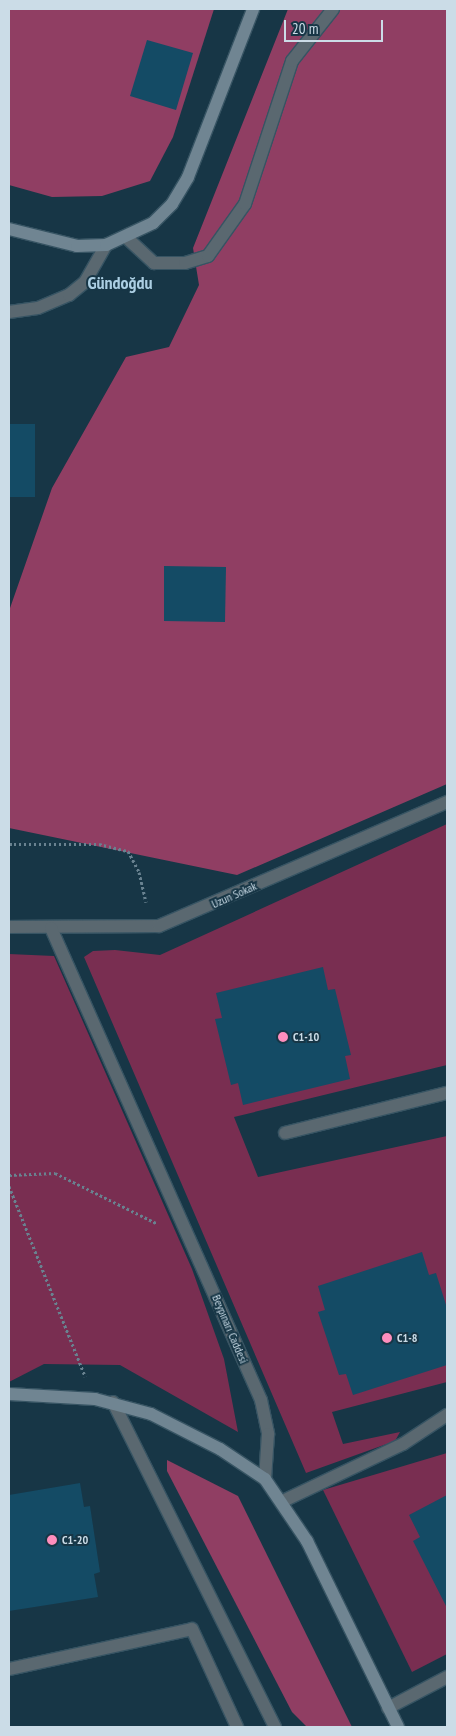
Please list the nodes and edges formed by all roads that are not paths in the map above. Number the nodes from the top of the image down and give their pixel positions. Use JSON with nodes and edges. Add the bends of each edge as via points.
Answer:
{"nodes":[{"id":1,"x":253,"y":9,"type":"edge"},
{"id":2,"x":334,"y":9,"type":"edge"},
{"id":3,"x":9,"y":229,"type":"edge"},
{"id":4,"x":127,"y":238,"type":"junction"},
{"id":5,"x":106,"y":245,"type":"junction"},
{"id":6,"x":9,"y":312,"type":"edge"},
{"id":7,"x":447,"y":802,"type":"edge"},
{"id":8,"x":9,"y":926,"type":"edge"},
{"id":9,"x":51,"y":928,"type":"junction"},
{"id":10,"x":447,"y":1093,"type":"edge"},
{"id":11,"x":285,"y":1133,"type":"dead end"},
{"id":12,"x":9,"y":1394,"type":"edge"},
{"id":13,"x":113,"y":1402,"type":"junction"},
{"id":14,"x":447,"y":1415,"type":"edge"},
{"id":15,"x":265,"y":1479,"type":"junction"},
{"id":16,"x":283,"y":1501,"type":"junction"},
{"id":17,"x":9,"y":1668,"type":"edge"},
{"id":18,"x":447,"y":1677,"type":"edge"},
{"id":19,"x":388,"y":1708,"type":"junction"},
{"id":20,"x":237,"y":1727,"type":"edge"},
{"id":21,"x":275,"y":1727,"type":"edge"},
{"id":22,"x":398,"y":1727,"type":"edge"}],
"edges":[{"from":1,"to":4,"type":"street","via":[[188,177],[172,204]]},
{"from":2,"to":4,"type":"street","via":[[292,61],[245,204],[208,256],[185,264],[154,263]]},
{"from":3,"to":5,"type":"street","via":[[77,246]]},
{"from":4,"to":5,"type":"street"},
{"from":5,"to":6,"type":"street","via":[[85,282],[68,295],[38,308]]},
{"from":7,"to":9,"type":"street","name":"Uzun Sokak","via":[[148,928]]},
{"from":8,"to":9,"type":"street","name":"Uzun Sokak"},
{"from":9,"to":15,"type":"street","name":"Beypınarı Caddesi","via":[[261,1400],[269,1452]]},
{"from":10,"to":11,"type":"street"},
{"from":12,"to":13,"type":"street"},
{"from":13,"to":15,"type":"street","via":[[184,1430]]},
{"from":13,"to":21,"type":"street"},
{"from":14,"to":16,"type":"street","via":[[403,1444]]},
{"from":15,"to":16,"type":"street"},
{"from":16,"to":19,"type":"street","via":[[307,1541]]},
{"from":17,"to":20,"type":"street","via":[[192,1629]]},
{"from":18,"to":19,"type":"street"},
{"from":19,"to":22,"type":"street"}]}
